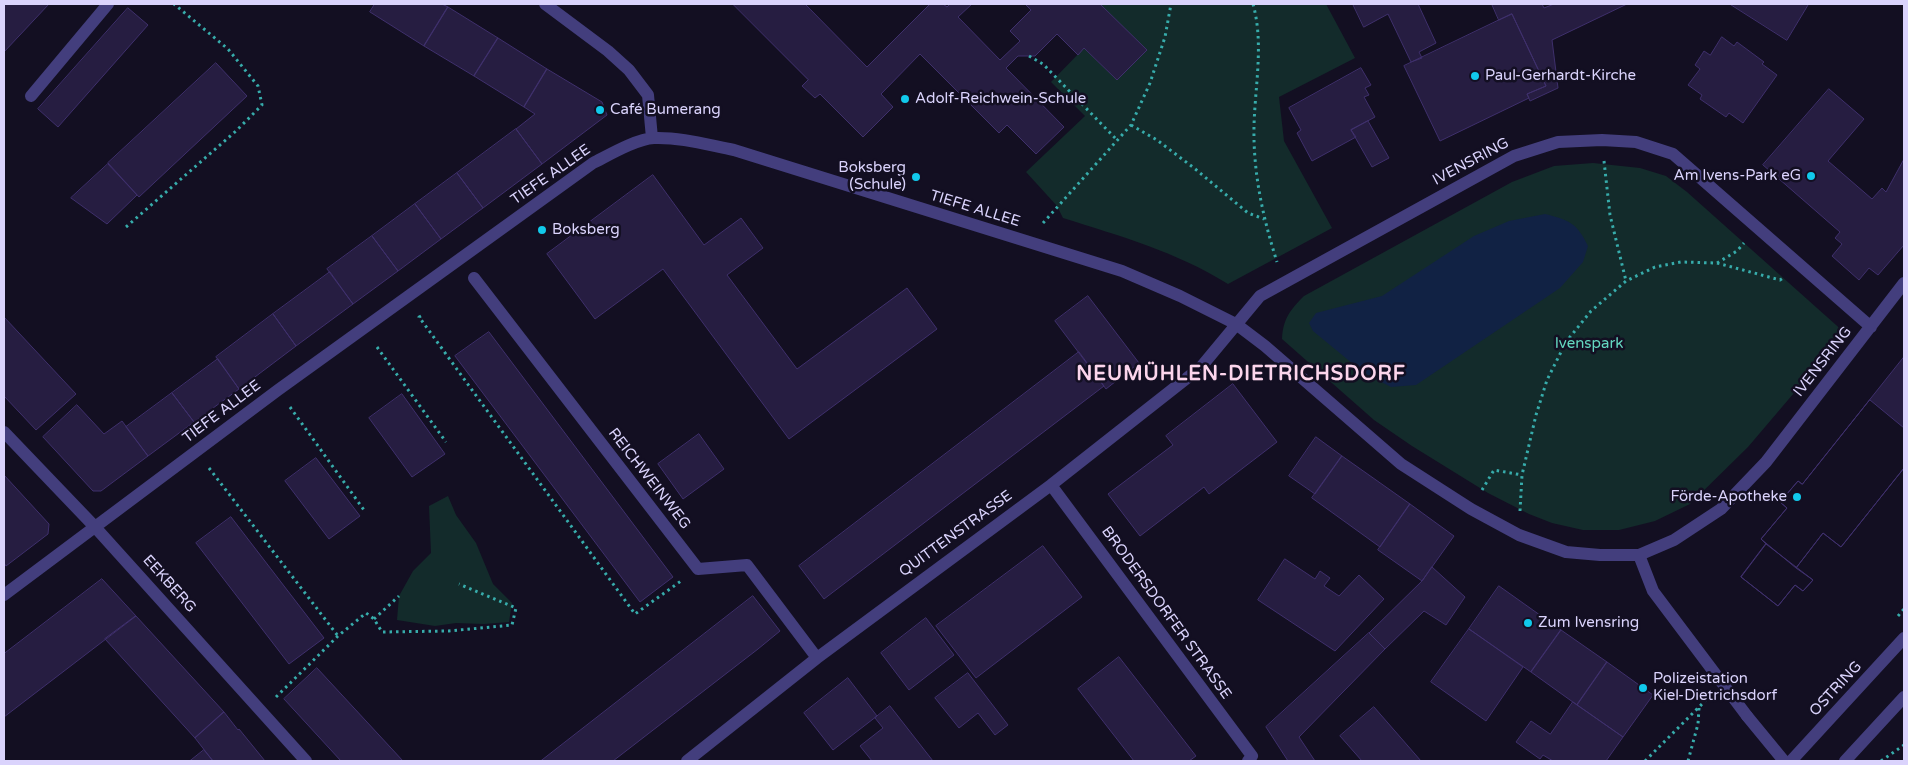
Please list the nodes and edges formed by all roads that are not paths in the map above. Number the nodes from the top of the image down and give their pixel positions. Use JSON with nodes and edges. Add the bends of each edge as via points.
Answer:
{"nodes":[{"id":1,"x":108,"y":4,"type":"edge"},
{"id":2,"x":546,"y":4,"type":"edge"},
{"id":3,"x":31,"y":96,"type":"dead end"},
{"id":4,"x":652,"y":138,"type":"junction"},
{"id":5,"x":474,"y":278,"type":"dead end"},
{"id":6,"x":1904,"y":283,"type":"edge"},
{"id":7,"x":1236,"y":324,"type":"junction"},
{"id":8,"x":1871,"y":327,"type":"junction"},
{"id":9,"x":4,"y":432,"type":"edge"},
{"id":10,"x":1051,"y":485,"type":"junction"},
{"id":11,"x":95,"y":527,"type":"junction"},
{"id":12,"x":1639,"y":555,"type":"junction"},
{"id":13,"x":4,"y":595,"type":"edge"},
{"id":14,"x":1904,"y":638,"type":"edge"},
{"id":15,"x":817,"y":658,"type":"junction"},
{"id":16,"x":1904,"y":697,"type":"edge"},
{"id":17,"x":306,"y":761,"type":"edge"},
{"id":18,"x":687,"y":761,"type":"edge"},
{"id":19,"x":1248,"y":761,"type":"edge"},
{"id":20,"x":1784,"y":761,"type":"edge"},
{"id":21,"x":1791,"y":761,"type":"edge"},
{"id":22,"x":1845,"y":761,"type":"edge"}],
"edges":[{"from":1,"to":3,"type":"street"},
{"from":2,"to":4,"type":"street","via":[[629,70],[648,95]]},
{"from":4,"to":7,"type":"street","name":"TIEFE ALLEE","via":[[734,150],[1122,271]]},
{"from":4,"to":11,"type":"street","name":"TIEFE ALLEE","via":[[593,163],[278,390]]},
{"from":5,"to":15,"type":"street","name":"REICHWEINWEG","via":[[698,569],[747,565]]},
{"from":6,"to":8,"type":"street"},
{"from":7,"to":8,"type":"street","name":"IVENSRING","via":[[1260,296],[1283,282],[1514,156],[1558,142],[1602,140],[1636,142],[1673,154]]},
{"from":7,"to":10,"type":"street","name":"QUITTENSTRASSE","via":[[1201,367]]},
{"from":7,"to":12,"type":"street","name":"IVENSRING","via":[[1401,464],[1471,509],[1519,535],[1566,552]]},
{"from":8,"to":12,"type":"street","name":"IVENSRING","via":[[1766,462],[1721,509],[1674,540]]},
{"from":9,"to":11,"type":"street","name":"EEKBERG"},
{"from":10,"to":15,"type":"street","name":"QUITTENSTRASSE"},
{"from":10,"to":19,"type":"street","name":"BRODERSDORFER STRASSE","via":[[1252,756]]},
{"from":11,"to":13,"type":"street","name":"TIEFE ALLEE"},
{"from":11,"to":17,"type":"street","name":"EEKBERG"},
{"from":12,"to":20,"type":"street","bridge":true,"via":[[1653,591]]},
{"from":14,"to":21,"type":"street","name":"OSTRING"},
{"from":15,"to":18,"type":"street","name":"QUITTENSTRASSE"},
{"from":16,"to":22,"type":"street"}]}
